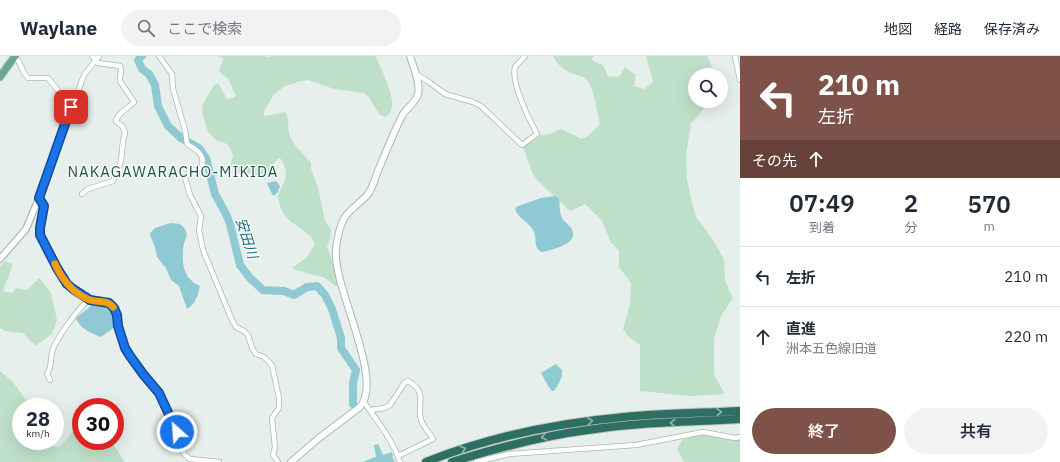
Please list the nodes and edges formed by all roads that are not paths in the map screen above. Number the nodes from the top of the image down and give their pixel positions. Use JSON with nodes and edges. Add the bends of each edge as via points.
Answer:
{"nodes":[{"id":1,"x":99,"y":56,"type":"edge"},
{"id":2,"x":159,"y":56,"type":"edge"},
{"id":3,"x":410,"y":56,"type":"edge"},
{"id":4,"x":525,"y":56,"type":"edge"},
{"id":5,"x":735,"y":56,"type":"edge"},
{"id":6,"x":17,"y":58,"type":"edge"},
{"id":7,"x":93,"y":58,"type":"edge"},
{"id":8,"x":416,"y":74,"type":"junction"},
{"id":9,"x":0,"y":77,"type":"edge"},
{"id":10,"x":740,"y":80,"type":"edge"},
{"id":11,"x":71,"y":107,"type":"junction"},
{"id":12,"x":82,"y":194,"type":"dead end"},
{"id":13,"x":39,"y":198,"type":"junction"},
{"id":14,"x":0,"y":259,"type":"edge"},
{"id":15,"x":90,"y":300,"type":"junction"},
{"id":16,"x":50,"y":380,"type":"dead end"},
{"id":17,"x":364,"y":402,"type":"junction"},
{"id":18,"x":370,"y":410,"type":"junction"},
{"id":19,"x":740,"y":411,"type":"edge"},
{"id":20,"x":740,"y":419,"type":"edge"},
{"id":21,"x":740,"y":437,"type":"edge"},
{"id":22,"x":398,"y":456,"type":"junction"},
{"id":23,"x":219,"y":462,"type":"edge"},
{"id":24,"x":278,"y":462,"type":"edge"},
{"id":25,"x":291,"y":462,"type":"edge"},
{"id":26,"x":400,"y":462,"type":"edge"},
{"id":27,"x":426,"y":462,"type":"edge"},
{"id":28,"x":452,"y":462,"type":"edge"},
{"id":29,"x":476,"y":462,"type":"edge"}],
"edges":[{"from":1,"to":7,"type":"street"},
{"from":2,"to":24,"type":"street","via":[[172,74],[173,89],[187,141],[202,156],[201,168],[189,172],[185,178],[201,216],[199,231],[203,250],[233,324],[248,335],[256,354],[272,364],[279,398],[279,408],[271,423],[275,447],[273,455]]},
{"from":3,"to":8,"type":"main road"},
{"from":4,"to":8,"type":"street","via":[[515,67],[514,81],[529,121],[537,134],[522,145],[481,106],[445,94]]},
{"from":5,"to":10,"type":"street"},
{"from":6,"to":9,"type":"main road"},
{"from":6,"to":11,"type":"street","via":[[28,78],[48,78]]},
{"from":7,"to":11,"type":"street"},
{"from":7,"to":12,"type":"street","via":[[98,64],[120,66],[120,82],[134,102],[122,111],[116,121],[123,127],[125,134],[121,161],[113,181]]},
{"from":8,"to":17,"type":"main road","via":[[418,94],[403,114],[369,193],[345,218],[336,250],[337,268],[364,357],[367,385]]},
{"from":11,"to":13,"type":"street"},
{"from":13,"to":14,"type":"street","via":[[26,229]]},
{"from":13,"to":15,"type":"street","via":[[44,206],[40,228],[42,240],[67,284]]},
{"from":15,"to":16,"type":"street","via":[[68,324],[55,345],[51,354],[51,368],[47,374]]},
{"from":15,"to":23,"type":"street","via":[[107,302],[114,308],[125,348],[159,393],[185,456],[190,459]]},
{"from":17,"to":18,"type":"street"},
{"from":17,"to":25,"type":"main road"},
{"from":18,"to":22,"type":"street"},
{"from":18,"to":22,"type":"street","via":[[390,405],[405,382],[408,381],[419,390],[420,419],[433,439]]},
{"from":27,"to":19,"type":"highway","one_way":true,"via":[[485,442],[554,427],[624,417]]},
{"from":20,"to":28,"type":"highway","one_way":true,"via":[[582,430],[521,442]]},
{"from":21,"to":29,"type":"street","via":[[703,432],[636,445],[509,454]]},
{"from":22,"to":26,"type":"street"}]}
